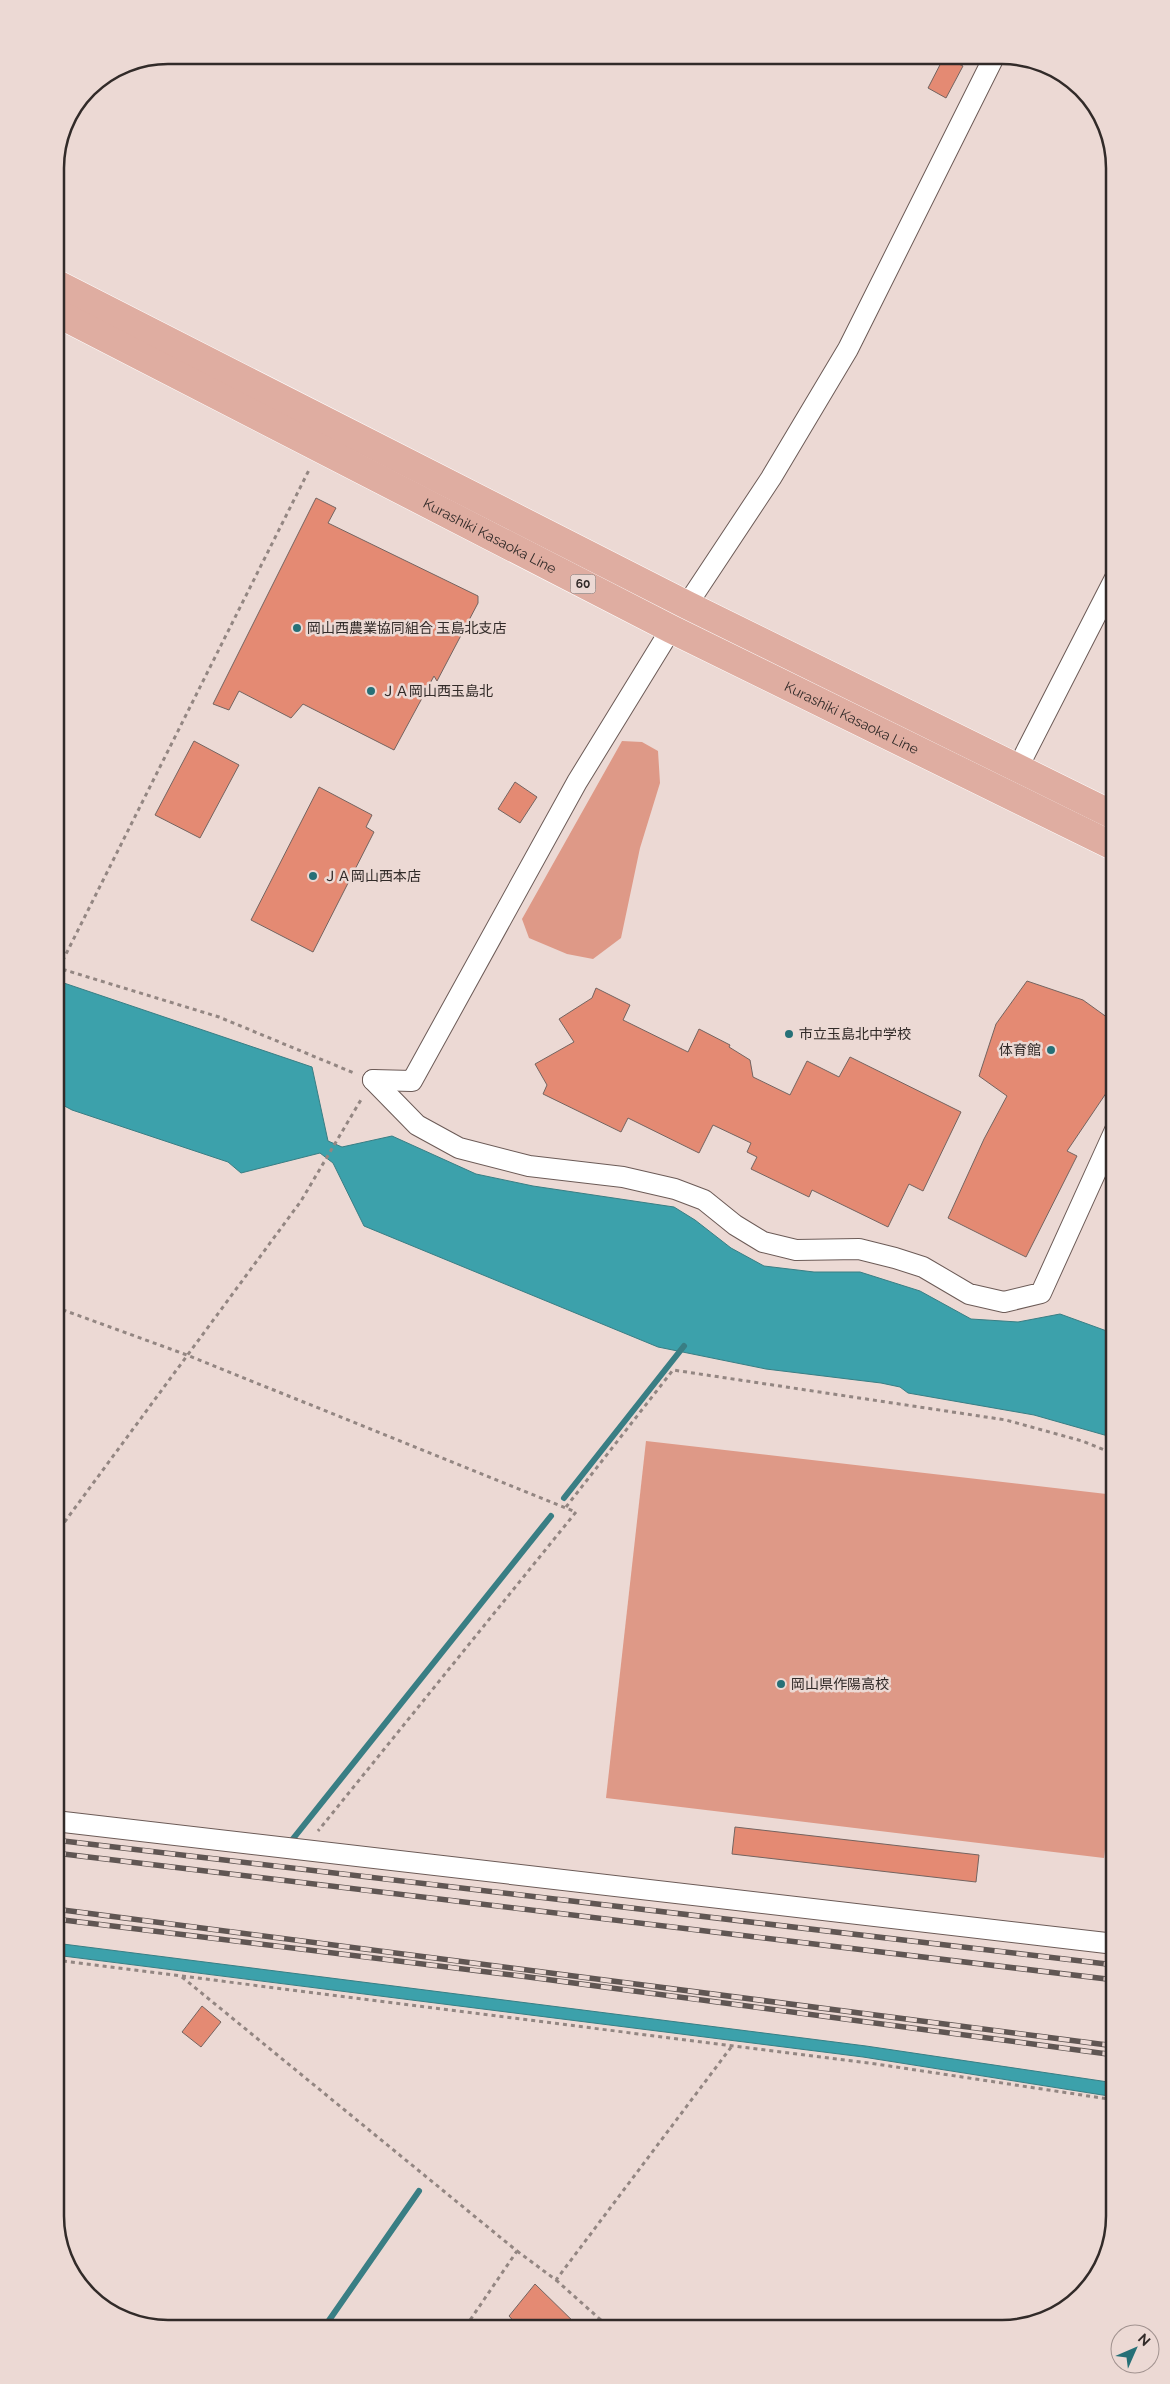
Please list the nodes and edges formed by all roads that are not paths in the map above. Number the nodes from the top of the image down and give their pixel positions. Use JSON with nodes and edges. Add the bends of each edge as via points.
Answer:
{"nodes":[{"id":1,"x":990,"y":64,"type":"edge"},
{"id":2,"x":64,"y":288,"type":"edge"},
{"id":3,"x":64,"y":317,"type":"edge"},
{"id":4,"x":1106,"y":596,"type":"edge"},
{"id":5,"x":688,"y":605,"type":"junction"},
{"id":6,"x":671,"y":629,"type":"junction"},
{"id":7,"x":1018,"y":768,"type":"junction"},
{"id":8,"x":1005,"y":793,"type":"junction"},
{"id":9,"x":1106,"y":812,"type":"edge"},
{"id":10,"x":1106,"y":844,"type":"edge"},
{"id":11,"x":1106,"y":1150,"type":"edge"},
{"id":12,"x":64,"y":1822,"type":"edge"},
{"id":13,"x":1106,"y":1943,"type":"edge"}],
"edges":[{"from":1,"to":5,"type":"street","via":[[848,349],[771,478]]},
{"from":2,"to":5,"type":"main road","name":"Kurashiki Kasaoka Line","number":"60"},
{"from":3,"to":6,"type":"main road","name":"Kurashiki Kasaoka Line","number":"60"},
{"from":4,"to":7,"type":"street"},
{"from":5,"to":6,"type":"street"},
{"from":5,"to":7,"type":"main road","name":"Kurashiki Kasaoka Line","number":"60"},
{"from":6,"to":8,"type":"main road","name":"Kurashiki Kasaoka Line","number":"60"},
{"from":6,"to":11,"type":"street","via":[[577,782],[412,1081],[373,1080],[417,1125],[459,1148],[529,1166],[623,1177],[675,1189],[704,1200],[763,1242],[796,1250],[859,1250],[896,1258],[923,1268],[969,1294],[1004,1302],[1041,1293]]},
{"from":7,"to":8,"type":"street"},
{"from":7,"to":9,"type":"main road","name":"Kurashiki Kasaoka Line","number":"60"},
{"from":8,"to":10,"type":"main road","name":"Kurashiki Kasaoka Line","number":"60"},
{"from":12,"to":13,"type":"street"}]}
